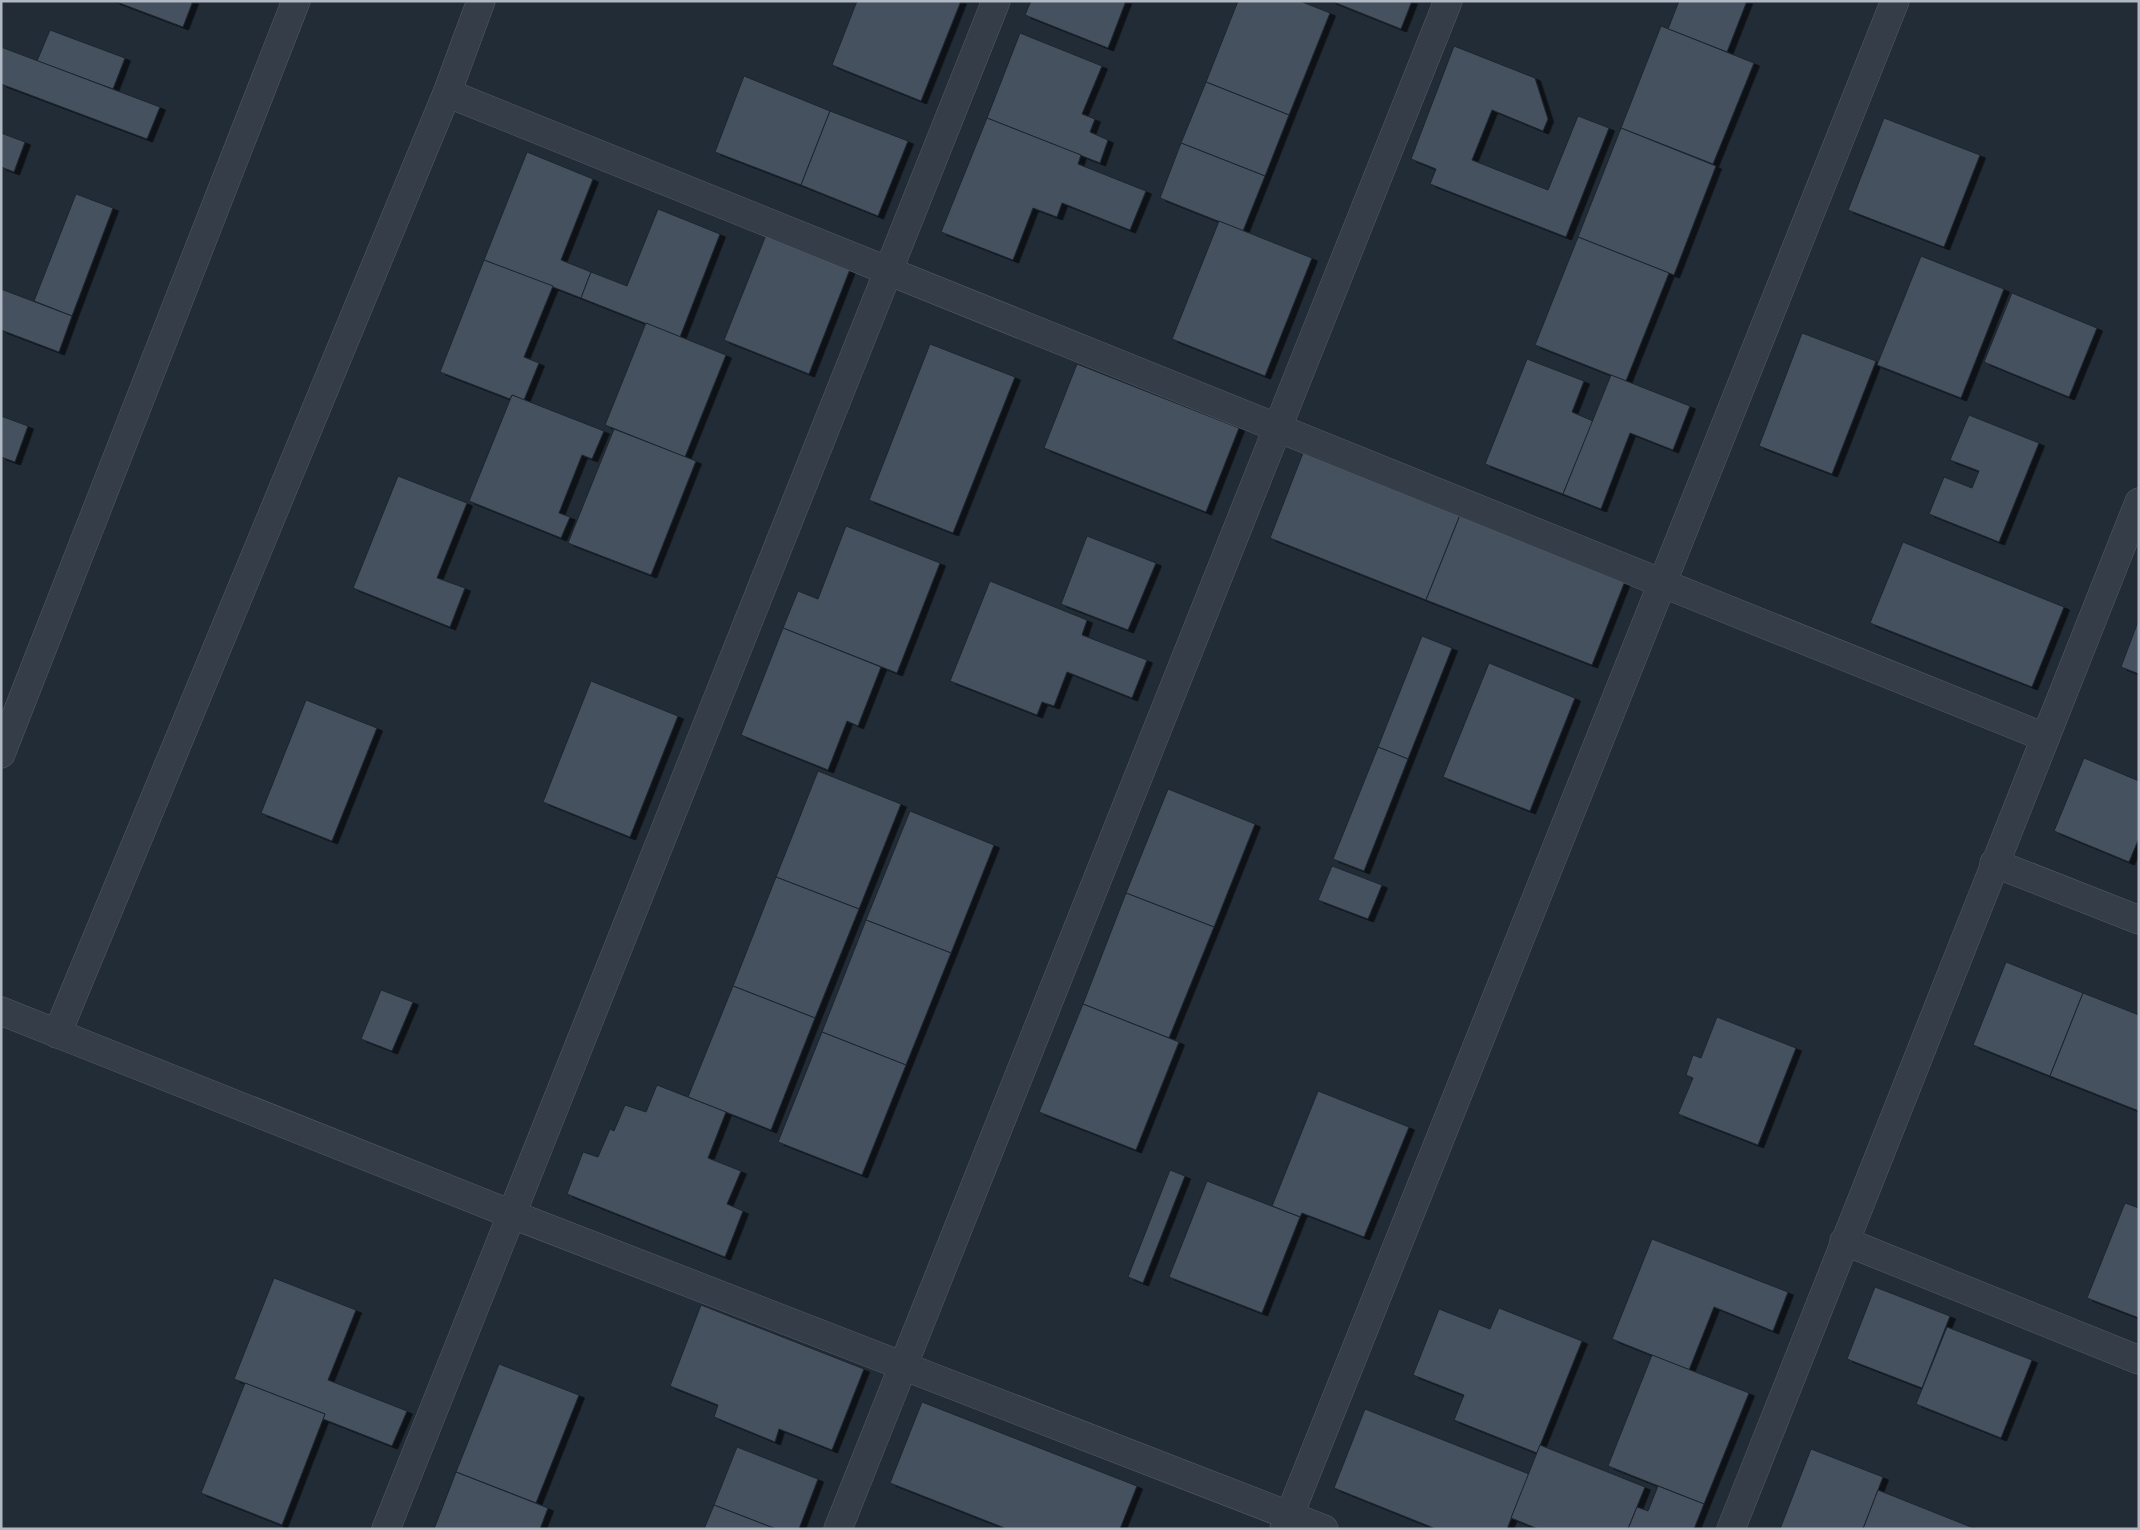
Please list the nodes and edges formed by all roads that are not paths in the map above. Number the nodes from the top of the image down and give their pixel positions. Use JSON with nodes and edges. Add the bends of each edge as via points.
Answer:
{"nodes":[{"id":1,"x":296,"y":1,"type":"edge"},
{"id":2,"x":481,"y":1,"type":"edge"},
{"id":3,"x":996,"y":1,"type":"edge"},
{"id":4,"x":1448,"y":1,"type":"edge"},
{"id":5,"x":1895,"y":1,"type":"edge"},
{"id":6,"x":448,"y":93,"type":"junction"},
{"id":7,"x":888,"y":271,"type":"junction"},
{"id":8,"x":1278,"y":428,"type":"junction"},
{"id":9,"x":2139,"y":502,"type":"edge"},
{"id":10,"x":1662,"y":583,"type":"junction"},
{"id":11,"x":2044,"y":737,"type":"junction"},
{"id":12,"x":1,"y":754,"type":"edge"},
{"id":13,"x":1994,"y":863,"type":"junction"},
{"id":14,"x":2139,"y":920,"type":"edge"},
{"id":15,"x":1,"y":1011,"type":"edge"},
{"id":16,"x":58,"y":1034,"type":"junction"},
{"id":17,"x":511,"y":1214,"type":"junction"},
{"id":18,"x":1844,"y":1241,"type":"junction"},
{"id":19,"x":2139,"y":1360,"type":"edge"},
{"id":20,"x":904,"y":1365,"type":"junction"},
{"id":21,"x":1287,"y":1522,"type":"edge"},
{"id":22,"x":386,"y":1529,"type":"edge"},
{"id":23,"x":838,"y":1529,"type":"edge"},
{"id":24,"x":1324,"y":1529,"type":"edge"},
{"id":25,"x":1730,"y":1529,"type":"edge"}],
"edges":[{"from":1,"to":12,"type":"street"},
{"from":2,"to":6,"type":"street"},
{"from":3,"to":7,"type":"street"},
{"from":4,"to":8,"type":"street"},
{"from":5,"to":10,"type":"street"},
{"from":6,"to":7,"type":"street"},
{"from":6,"to":16,"type":"street"},
{"from":7,"to":8,"type":"street"},
{"from":7,"to":17,"type":"street"},
{"from":8,"to":10,"type":"street"},
{"from":8,"to":20,"type":"street"},
{"from":9,"to":11,"type":"street"},
{"from":10,"to":11,"type":"street"},
{"from":10,"to":21,"type":"street"},
{"from":11,"to":13,"type":"street"},
{"from":13,"to":14,"type":"street"},
{"from":13,"to":18,"type":"street"},
{"from":15,"to":16,"type":"street"},
{"from":16,"to":17,"type":"street"},
{"from":17,"to":20,"type":"street"},
{"from":17,"to":22,"type":"street"},
{"from":18,"to":19,"type":"street"},
{"from":18,"to":25,"type":"street"},
{"from":20,"to":21,"type":"street"},
{"from":20,"to":23,"type":"street"},
{"from":21,"to":24,"type":"street"}]}
